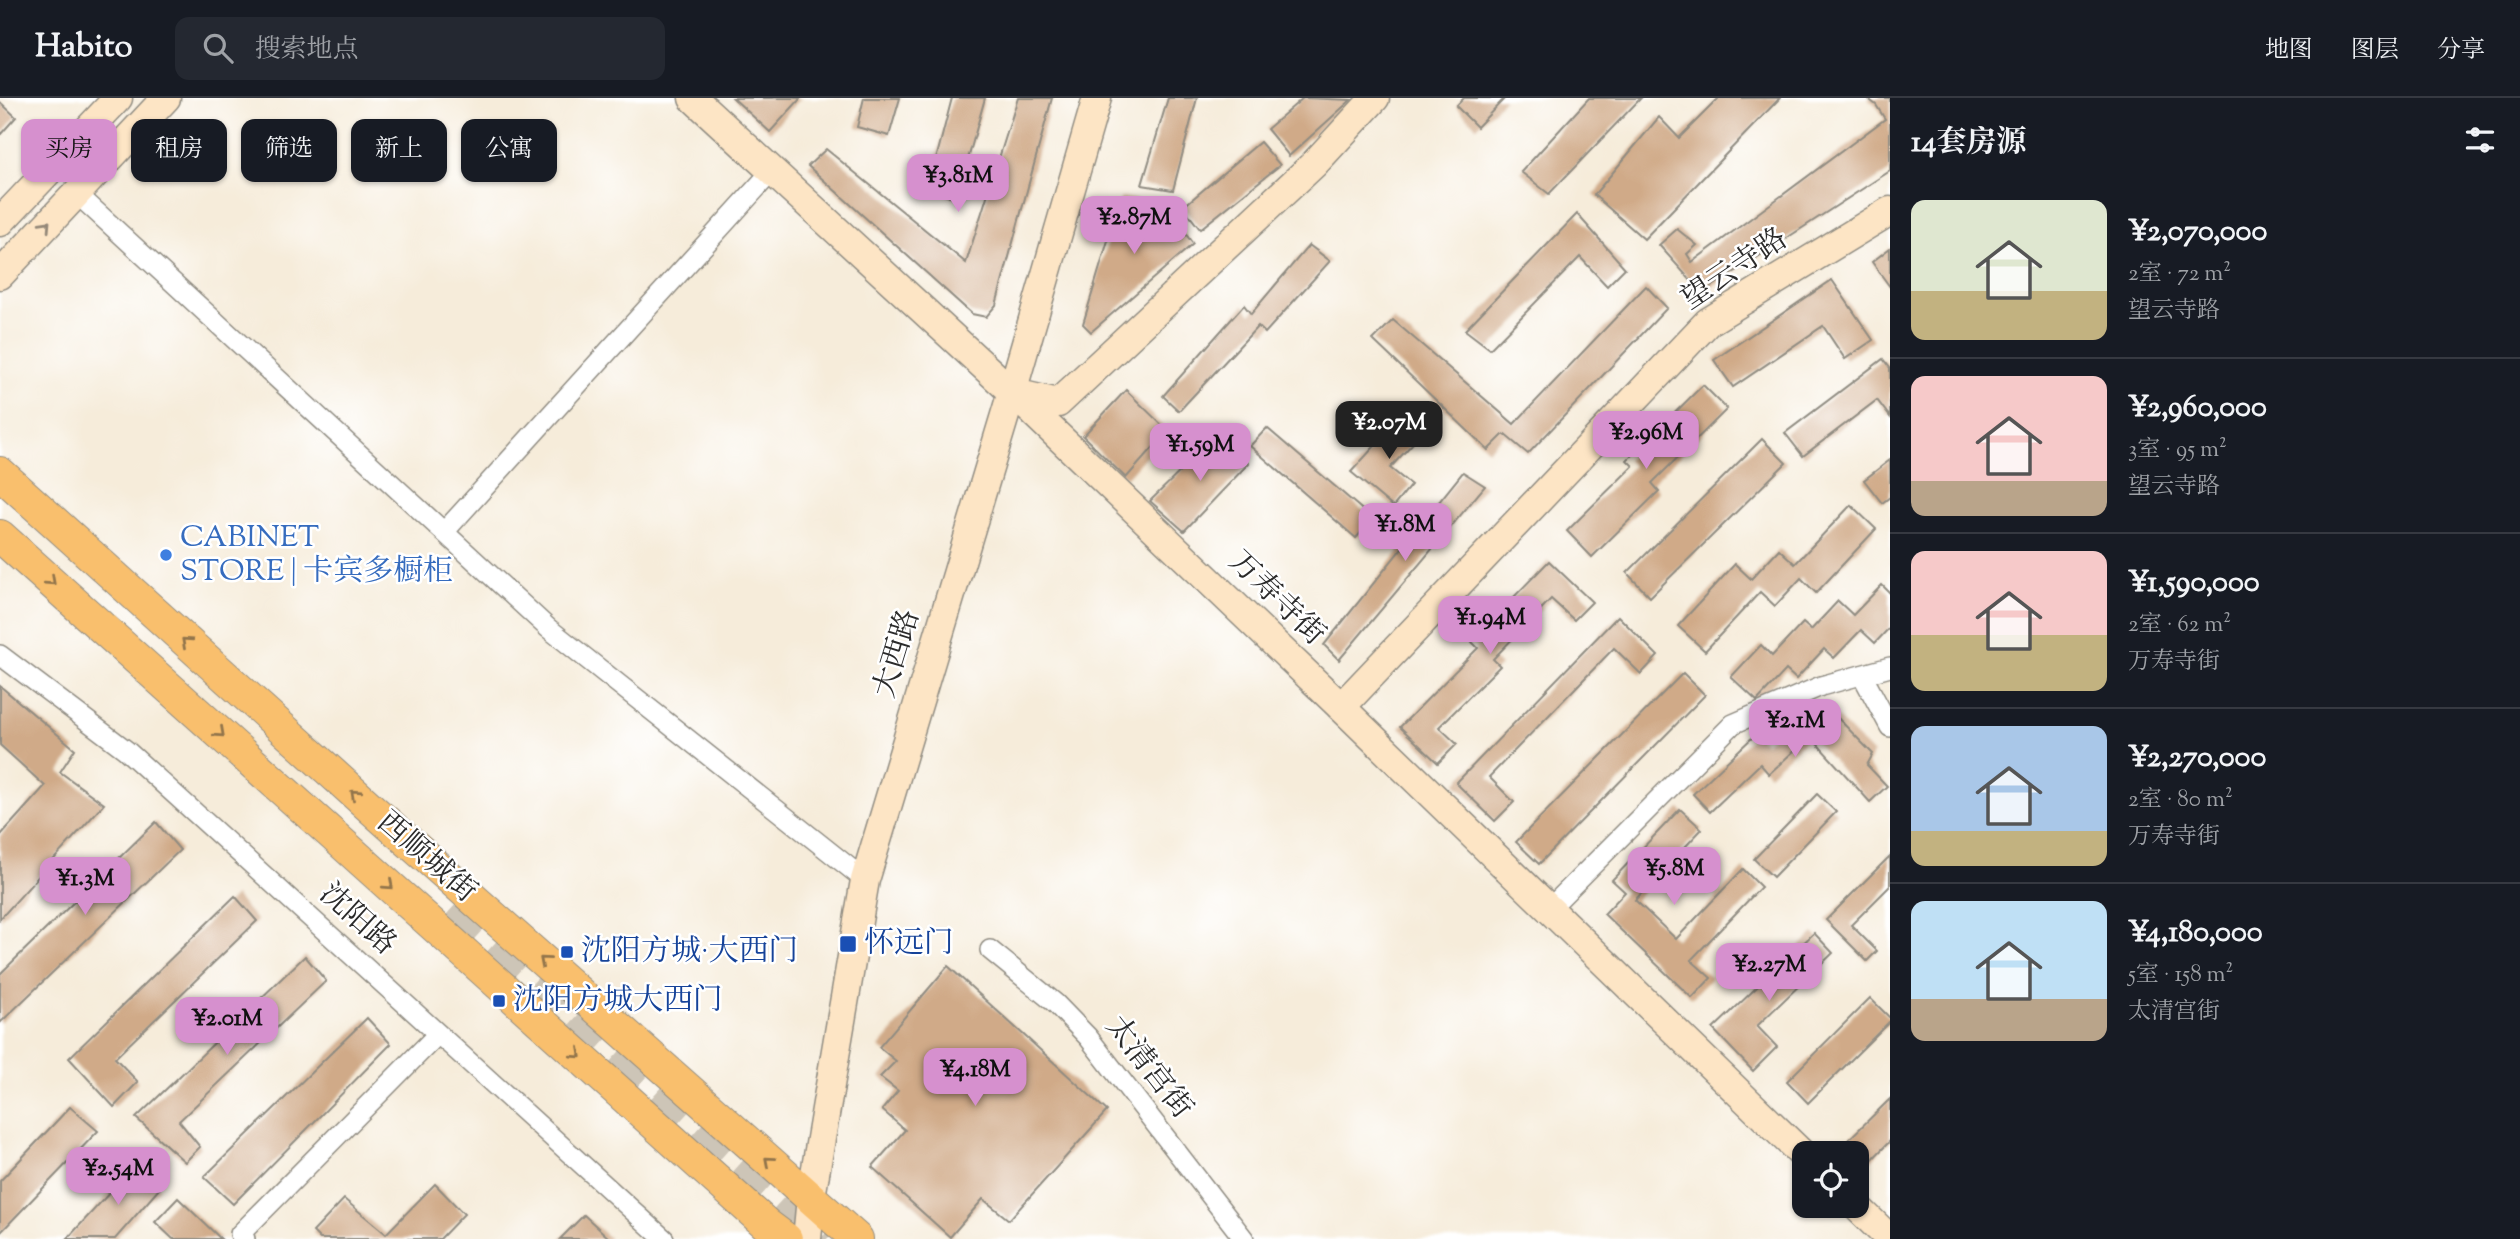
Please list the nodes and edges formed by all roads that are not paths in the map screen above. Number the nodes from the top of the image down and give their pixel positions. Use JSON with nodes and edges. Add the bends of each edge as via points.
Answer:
{"nodes":[{"id":1,"x":118,"y":98,"type":"edge"},
{"id":2,"x":166,"y":98,"type":"edge"},
{"id":3,"x":693,"y":98,"type":"edge"},
{"id":4,"x":1097,"y":98,"type":"edge"},
{"id":5,"x":1375,"y":98,"type":"edge"},
{"id":6,"x":772,"y":171,"type":"junction"},
{"id":7,"x":76,"y":193,"type":"junction"},
{"id":8,"x":1890,"y":211,"type":"edge"},
{"id":9,"x":0,"y":222,"type":"edge"},
{"id":10,"x":0,"y":275,"type":"edge"},
{"id":11,"x":1012,"y":392,"type":"junction"},
{"id":12,"x":0,"y":473,"type":"edge"},
{"id":13,"x":444,"y":532,"type":"junction"},
{"id":14,"x":0,"y":536,"type":"edge"},
{"id":15,"x":0,"y":655,"type":"edge"},
{"id":16,"x":1890,"y":667,"type":"edge"},
{"id":17,"x":1862,"y":675,"type":"junction"},
{"id":18,"x":1341,"y":707,"type":"junction"},
{"id":19,"x":1890,"y":727,"type":"edge"},
{"id":20,"x":865,"y":880,"type":"junction"},
{"id":21,"x":1549,"y":909,"type":"junction"},
{"id":22,"x":990,"y":950,"type":"dead end"},
{"id":23,"x":438,"y":1034,"type":"junction"},
{"id":24,"x":1792,"y":1144,"type":"edge"},
{"id":25,"x":811,"y":1197,"type":"junction"},
{"id":26,"x":1868,"y":1218,"type":"edge"},
{"id":27,"x":768,"y":1234,"type":"edge"},
{"id":28,"x":245,"y":1239,"type":"edge"},
{"id":29,"x":664,"y":1239,"type":"edge"},
{"id":30,"x":807,"y":1239,"type":"edge"},
{"id":31,"x":856,"y":1239,"type":"edge"},
{"id":32,"x":1244,"y":1239,"type":"edge"},
{"id":33,"x":1890,"y":1239,"type":"edge"}],
"edges":[{"from":1,"to":9,"type":"street"},
{"from":2,"to":7,"type":"street"},
{"from":3,"to":6,"type":"street","name":"万寿寺街"},
{"from":4,"to":11,"type":"street","name":"大西路"},
{"from":5,"to":11,"type":"street","via":[[1314,164],[1058,403]]},
{"from":6,"to":11,"type":"street","name":"万寿寺街"},
{"from":6,"to":13,"type":"street"},
{"from":10,"to":7,"type":"street","one_way":true},
{"from":7,"to":13,"type":"street"},
{"from":8,"to":18,"type":"street","name":"望云寺路","via":[[1707,322]]},
{"from":11,"to":18,"type":"street","name":"万寿寺街"},
{"from":11,"to":20,"type":"street","name":"大西路"},
{"from":25,"to":12,"type":"main road","name":"西顺城街","one_way":true},
{"from":13,"to":20,"type":"street","via":[[548,628]]},
{"from":14,"to":27,"type":"main road","name":"西顺城街","one_way":true},
{"from":15,"to":23,"type":"street","name":"沈阳路","via":[[126,750]]},
{"from":16,"to":17,"type":"street"},
{"from":17,"to":19,"type":"street"},
{"from":17,"to":21,"type":"street","via":[[1821,686],[1733,724]]},
{"from":18,"to":21,"type":"street","name":"万寿寺街"},
{"from":20,"to":25,"type":"street","name":"大西路"},
{"from":21,"to":24,"type":"street","name":"万寿寺街"},
{"from":22,"to":32,"type":"street","name":"太清宫街","via":[[1055,1003],[1088,1037]]},
{"from":23,"to":28,"type":"street","via":[[240,1234]]},
{"from":23,"to":29,"type":"street","name":"沈阳路"},
{"from":25,"to":30,"type":"street","name":"大西路"},
{"from":25,"to":31,"type":"main road","name":"西顺城街"},
{"from":26,"to":33,"type":"street"}]}
